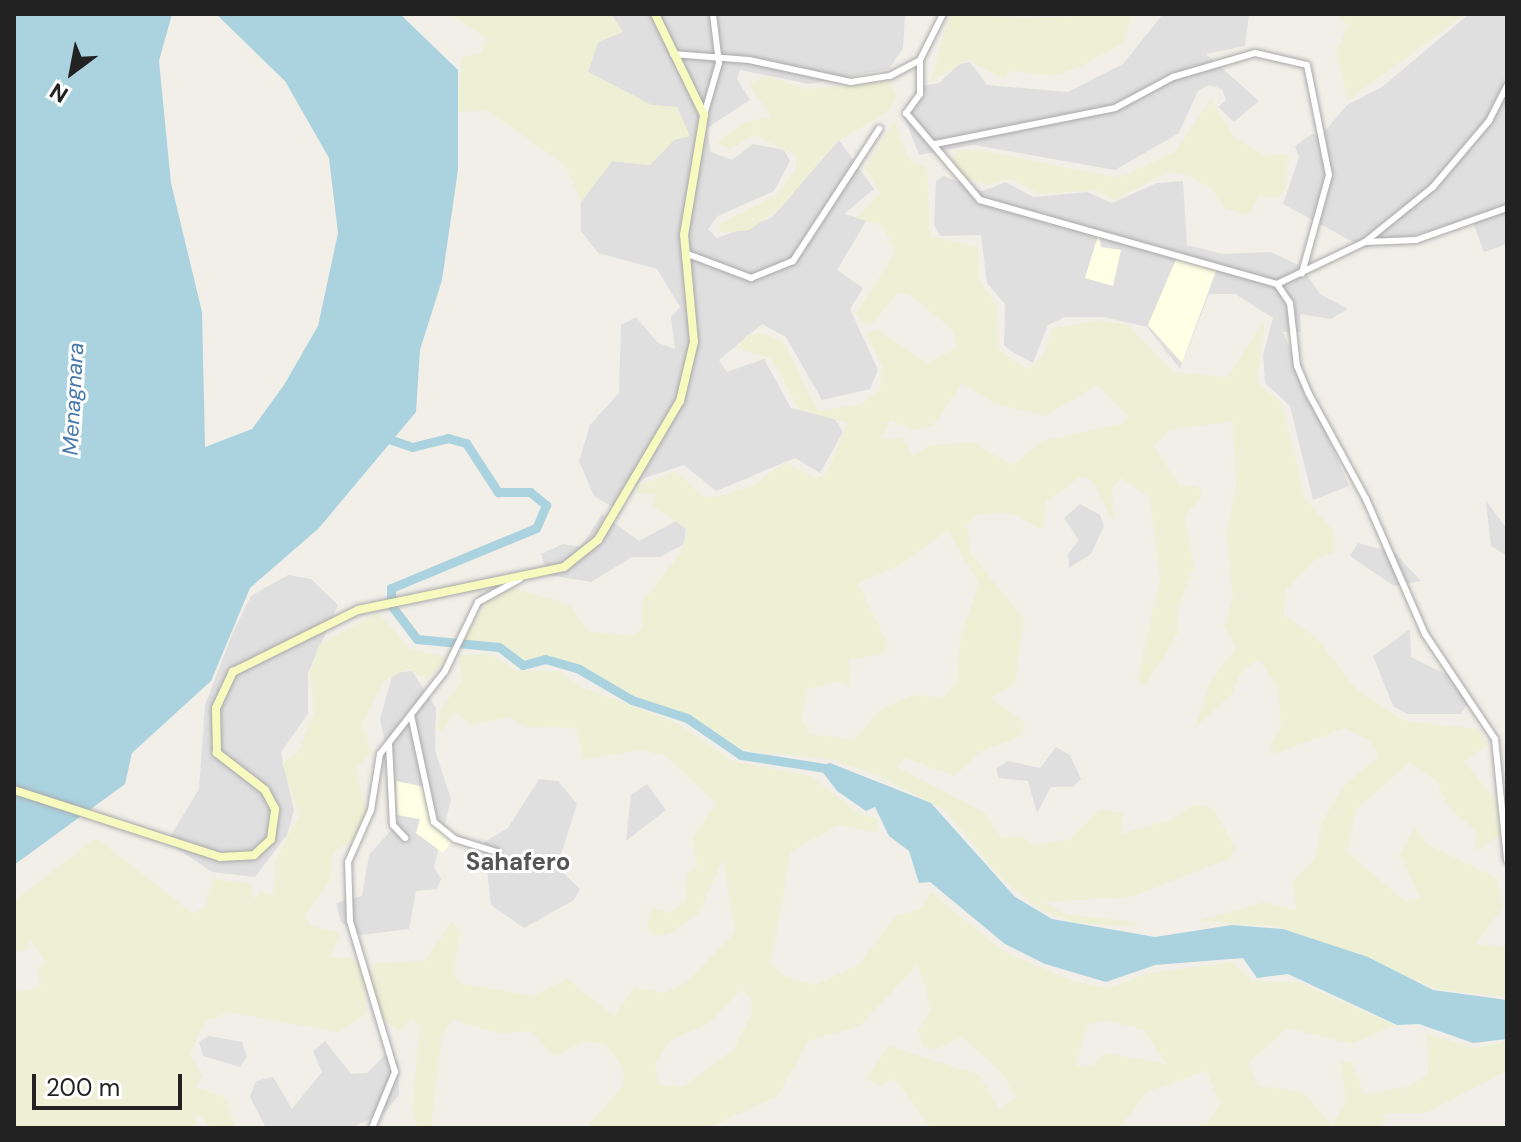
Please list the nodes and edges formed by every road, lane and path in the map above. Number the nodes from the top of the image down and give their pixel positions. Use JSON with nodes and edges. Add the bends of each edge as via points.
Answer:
{"nodes":[{"id":1,"x":655,"y":14,"type":"edge"},
{"id":2,"x":713,"y":14,"type":"edge"},
{"id":3,"x":943,"y":14,"type":"edge"},
{"id":4,"x":673,"y":54,"type":"junction"},
{"id":5,"x":920,"y":60,"type":"junction"},
{"id":6,"x":719,"y":63,"type":"junction"},
{"id":7,"x":1507,"y":86,"type":"edge"},
{"id":8,"x":704,"y":115,"type":"junction"},
{"id":9,"x":879,"y":129,"type":"dead end"},
{"id":10,"x":935,"y":144,"type":"junction"},
{"id":11,"x":1507,"y":208,"type":"edge"},
{"id":12,"x":1365,"y":242,"type":"junction"},
{"id":13,"x":685,"y":253,"type":"junction"},
{"id":14,"x":1302,"y":273,"type":"junction"},
{"id":15,"x":1277,"y":284,"type":"junction"},
{"id":16,"x":527,"y":576,"type":"junction"},
{"id":17,"x":411,"y":715,"type":"junction"},
{"id":18,"x":389,"y":744,"type":"junction"},
{"id":19,"x":14,"y":790,"type":"edge"},
{"id":20,"x":405,"y":838,"type":"dead end"},
{"id":21,"x":497,"y":852,"type":"dead end"},
{"id":22,"x":1507,"y":860,"type":"edge"},
{"id":23,"x":372,"y":1128,"type":"edge"}],
"edges":[{"from":1,"to":4,"type":"main road"},
{"from":2,"to":6,"type":"street"},
{"from":3,"to":5,"type":"street"},
{"from":4,"to":6,"type":"street"},
{"from":4,"to":8,"type":"main road"},
{"from":5,"to":6,"type":"street","via":[[890,76],[851,82],[749,60]]},
{"from":5,"to":10,"type":"street","via":[[920,94],[906,113]]},
{"from":6,"to":8,"type":"street"},
{"from":7,"to":12,"type":"street","via":[[1489,121],[1433,187]]},
{"from":8,"to":13,"type":"main road"},
{"from":9,"to":13,"type":"street","via":[[793,261],[751,278]]},
{"from":10,"to":14,"type":"street","via":[[1115,108],[1173,77],[1255,53],[1307,65],[1329,175]]},
{"from":10,"to":15,"type":"street","via":[[959,183],[980,200]]},
{"from":11,"to":12,"type":"street","via":[[1416,240]]},
{"from":12,"to":14,"type":"street"},
{"from":13,"to":16,"type":"main road","via":[[694,342],[680,401],[598,540],[573,563]]},
{"from":14,"to":15,"type":"street"},
{"from":15,"to":22,"type":"street","via":[[1290,303],[1297,366],[1309,394],[1366,499],[1425,634],[1495,739]]},
{"from":16,"to":17,"type":"street","via":[[478,602],[453,653]]},
{"from":16,"to":19,"type":"main road","via":[[379,604],[233,672],[216,708],[217,753],[265,790],[276,824],[254,855],[220,857]]},
{"from":17,"to":18,"type":"street"},
{"from":17,"to":21,"type":"street","via":[[434,822],[455,839]]},
{"from":18,"to":20,"type":"street","via":[[393,825]]},
{"from":18,"to":23,"type":"street","via":[[374,771],[371,810],[345,882],[371,1008],[395,1072]]}]}
